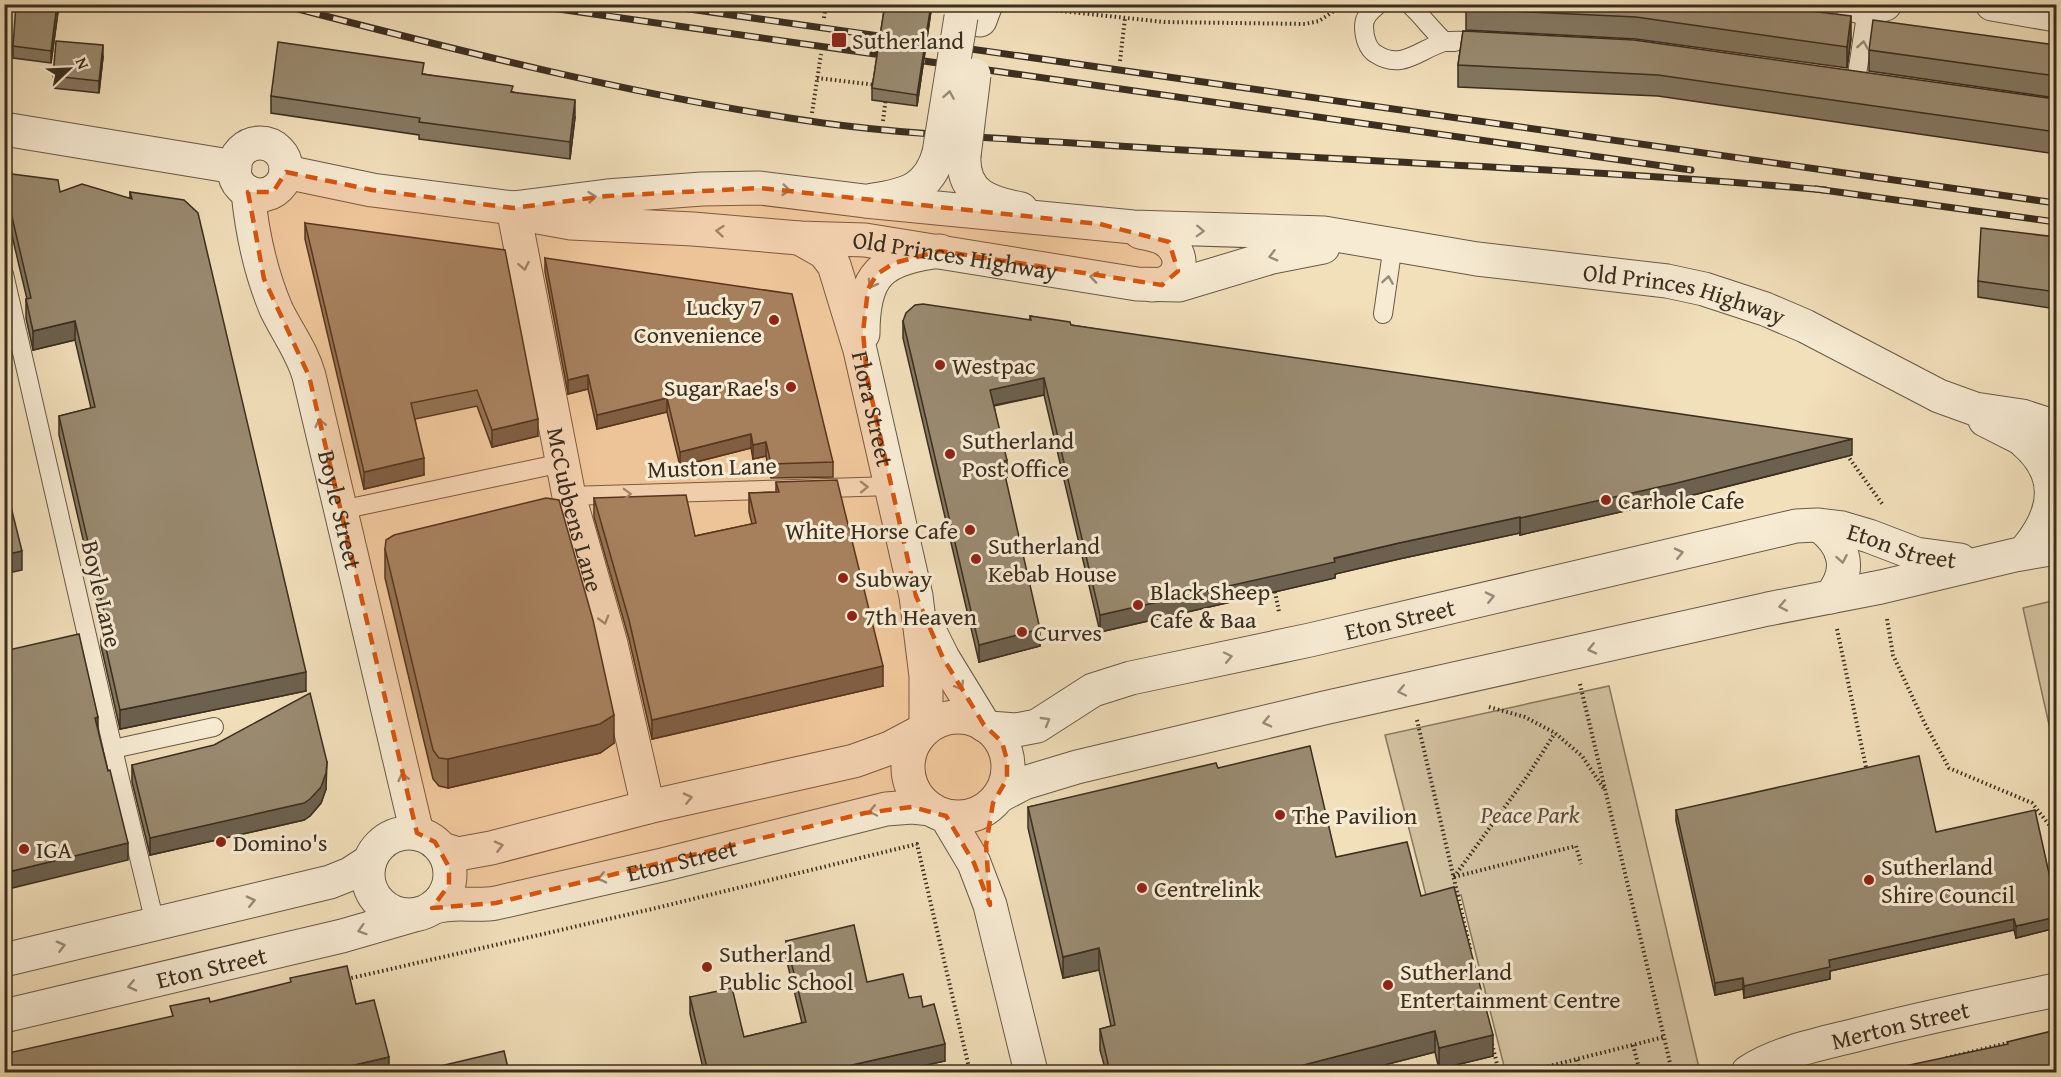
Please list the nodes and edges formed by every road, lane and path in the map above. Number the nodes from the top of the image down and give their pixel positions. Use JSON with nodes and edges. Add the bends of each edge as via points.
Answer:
{"nodes":[{"id":1,"x":826,"y":4,"type":"edge"},
{"id":2,"x":1343,"y":4,"type":"edge"},
{"id":3,"x":1379,"y":4,"type":"edge"},
{"id":4,"x":1409,"y":4,"type":"edge"},
{"id":5,"x":1992,"y":4,"type":"edge"},
{"id":6,"x":1868,"y":6,"type":"edge"},
{"id":7,"x":1043,"y":9,"type":"dead end"},
{"id":8,"x":972,"y":11,"type":"edge"},
{"id":9,"x":2056,"y":15,"type":"edge"},
{"id":10,"x":824,"y":18,"type":"dead end"},
{"id":11,"x":1125,"y":18,"type":"junction"},
{"id":12,"x":1445,"y":42,"type":"junction"},
{"id":13,"x":1505,"y":43,"type":"edge"},
{"id":14,"x":820,"y":54,"type":"dead end"},
{"id":15,"x":1120,"y":61,"type":"dead end"},
{"id":16,"x":817,"y":78,"type":"junction"},
{"id":17,"x":1833,"y":78,"type":"edge"},
{"id":18,"x":812,"y":113,"type":"dead end"},
{"id":19,"x":883,"y":121,"type":"dead end"},
{"id":20,"x":4,"y":129,"type":"edge"},
{"id":21,"x":952,"y":154,"type":"junction"},
{"id":22,"x":286,"y":172,"type":"junction"},
{"id":23,"x":242,"y":180,"type":"junction"},
{"id":24,"x":865,"y":201,"type":"junction"},
{"id":25,"x":513,"y":208,"type":"junction"},
{"id":26,"x":1100,"y":224,"type":"junction"},
{"id":27,"x":799,"y":238,"type":"junction"},
{"id":28,"x":1393,"y":245,"type":"junction"},
{"id":29,"x":940,"y":251,"type":"junction"},
{"id":30,"x":4,"y":274,"type":"edge"},
{"id":31,"x":1152,"y":285,"type":"junction"},
{"id":32,"x":1383,"y":314,"type":"dead end"},
{"id":33,"x":867,"y":377,"type":"junction"},
{"id":34,"x":1958,"y":403,"type":"junction"},
{"id":35,"x":2056,"y":427,"type":"edge"},
{"id":36,"x":2022,"y":440,"type":"junction"},
{"id":37,"x":1841,"y":447,"type":"edge"},
{"id":38,"x":2056,"y":456,"type":"edge"},
{"id":39,"x":562,"y":463,"type":"junction"},
{"id":40,"x":892,"y":486,"type":"junction"},
{"id":41,"x":569,"y":496,"type":"junction"},
{"id":42,"x":341,"y":510,"type":"junction"},
{"id":43,"x":1820,"y":526,"type":"junction"},
{"id":44,"x":2056,"y":534,"type":"edge"},
{"id":45,"x":1887,"y":543,"type":"junction"},
{"id":46,"x":2021,"y":553,"type":"edge"},
{"id":47,"x":1881,"y":587,"type":"junction"},
{"id":48,"x":916,"y":596,"type":"junction"},
{"id":49,"x":1830,"y":597,"type":"junction"},
{"id":50,"x":1837,"y":629,"type":"dead end"},
{"id":51,"x":1575,"y":654,"type":"junction"},
{"id":52,"x":1480,"y":705,"type":"dead end"},
{"id":53,"x":1416,"y":718,"type":"dead end"},
{"id":54,"x":214,"y":727,"type":"dead end"},
{"id":55,"x":987,"y":727,"type":"junction"},
{"id":56,"x":924,"y":730,"type":"junction"},
{"id":57,"x":1555,"y":733,"type":"junction"},
{"id":58,"x":114,"y":749,"type":"junction"},
{"id":59,"x":1869,"y":778,"type":"edge"},
{"id":60,"x":1605,"y":791,"type":"junction"},
{"id":61,"x":996,"y":800,"type":"junction"},
{"id":62,"x":648,"y":807,"type":"junction"},
{"id":63,"x":938,"y":813,"type":"junction"},
{"id":64,"x":430,"y":841,"type":"junction"},
{"id":65,"x":2056,"y":856,"type":"edge"},
{"id":66,"x":370,"y":861,"type":"junction"},
{"id":67,"x":1581,"y":864,"type":"dead end"},
{"id":68,"x":4,"y":876,"type":"edge"},
{"id":69,"x":1454,"y":878,"type":"junction"},
{"id":70,"x":9,"y":897,"type":"edge"},
{"id":71,"x":990,"y":905,"type":"junction"},
{"id":72,"x":425,"y":911,"type":"junction"},
{"id":73,"x":155,"y":923,"type":"junction"},
{"id":74,"x":1472,"y":958,"type":"edge"},
{"id":75,"x":4,"y":960,"type":"edge"},
{"id":76,"x":340,"y":981,"type":"edge"},
{"id":77,"x":2056,"y":990,"type":"edge"},
{"id":78,"x":4,"y":1016,"type":"edge"},
{"id":79,"x":1664,"y":1037,"type":"junction"},
{"id":80,"x":1491,"y":1038,"type":"edge"},
{"id":81,"x":2022,"y":1040,"type":"edge"},
{"id":82,"x":1633,"y":1045,"type":"junction"},
{"id":83,"x":1940,"y":1059,"type":"edge"},
{"id":84,"x":1577,"y":1060,"type":"junction"},
{"id":85,"x":1538,"y":1071,"type":"edge"},
{"id":86,"x":970,"y":1072,"type":"edge"},
{"id":87,"x":1030,"y":1072,"type":"edge"},
{"id":88,"x":1499,"y":1072,"type":"edge"},
{"id":89,"x":1526,"y":1072,"type":"edge"},
{"id":90,"x":1581,"y":1072,"type":"edge"},
{"id":91,"x":1640,"y":1072,"type":"edge"},
{"id":92,"x":1671,"y":1072,"type":"edge"},
{"id":93,"x":1749,"y":1072,"type":"edge"}],
"edges":[{"from":1,"to":10,"type":"path"},
{"from":2,"to":11,"type":"path","via":[[1319,21],[1305,24]]},
{"from":3,"to":12,"type":"lane","via":[[1364,21],[1364,37],[1372,52],[1386,61],[1403,60]]},
{"from":4,"to":12,"type":"lane"},
{"from":5,"to":9,"type":"street"},
{"from":17,"to":6,"type":"lane","one_way":true,"via":[[1862,82]]},
{"from":7,"to":11,"type":"path"},
{"from":8,"to":21,"type":"street","bridge":true},
{"from":11,"to":15,"type":"path"},
{"from":12,"to":13,"type":"lane"},
{"from":14,"to":16,"type":"path"},
{"from":16,"to":18,"type":"path"},
{"from":16,"to":19,"type":"path","via":[[885,88]]},
{"from":20,"to":23,"type":"street"},
{"from":21,"to":24,"type":"street","via":[[918,187],[899,196]]},
{"from":21,"to":26,"type":"street","via":[[964,165],[979,195],[989,202]]},
{"from":22,"to":23,"type":"street","via":[[280,187],[265,195]]},
{"from":22,"to":23,"type":"street","via":[[278,150],[263,144],[241,152]]},
{"from":22,"to":25,"type":"street","name":"Old Princes Highway","via":[[372,190]]},
{"from":42,"to":23,"type":"street","name":"Boyle Street","one_way":true,"via":[[306,363],[264,279]]},
{"from":25,"to":24,"type":"street","name":"Old Princes Highway","one_way":true,"via":[[596,197],[734,188]]},
{"from":24,"to":26,"type":"street","name":"Old Princes Highway"},
{"from":27,"to":25,"type":"street","name":"Old Princes Highway","one_way":true,"via":[[571,223]]},
{"from":25,"to":39,"type":"street","name":"McCubbens Lane","one_way":true},
{"from":26,"to":28,"type":"street","name":"Old Princes Highway","one_way":true,"via":[[1307,232]]},
{"from":26,"to":31,"type":"street","via":[[1159,236],[1169,242],[1178,258],[1178,271],[1173,280]]},
{"from":27,"to":29,"type":"street","name":"Old Princes Highway","via":[[865,240]]},
{"from":27,"to":33,"type":"street","name":"Flora Street","via":[[824,252],[834,265]]},
{"from":28,"to":31,"type":"street","name":"Old Princes Highway","one_way":true,"via":[[1289,252],[1179,285]]},
{"from":32,"to":28,"type":"lane","one_way":true},
{"from":28,"to":34,"type":"street","name":"Old Princes Highway","via":[[1704,289],[1805,326]]},
{"from":31,"to":29,"type":"street","name":"Old Princes Highway","one_way":true},
{"from":29,"to":33,"type":"street","one_way":true,"via":[[906,258],[885,268],[872,280],[863,315]]},
{"from":30,"to":58,"type":"lane","name":"Boyle Lane"},
{"from":33,"to":40,"type":"street","name":"Flora Street"},
{"from":34,"to":35,"type":"street","name":"Old Princes Highway"},
{"from":34,"to":36,"type":"street","name":"Old Princes Highway"},
{"from":36,"to":38,"type":"street","name":"Old Princes Highway"},
{"from":36,"to":46,"type":"street","via":[[2045,458],[2055,477],[2056,498],[2043,530]]},
{"from":37,"to":45,"type":"path","via":[[1895,522]]},
{"from":39,"to":41,"type":"street","name":"McCubbens Lane"},
{"from":39,"to":42,"type":"lane"},
{"from":41,"to":40,"type":"lane","name":"Muston Lane","one_way":true},
{"from":40,"to":48,"type":"street","name":"Flora Street"},
{"from":41,"to":62,"type":"street","name":"McCubbens Lane","one_way":true,"via":[[611,644]]},
{"from":64,"to":42,"type":"street","name":"Boyle Street","one_way":true},
{"from":43,"to":45,"type":"street","name":"Eton Street","via":[[1854,531]]},
{"from":43,"to":49,"type":"street","name":"Eton Street","one_way":true,"via":[[1835,540],[1844,560],[1841,580]]},
{"from":55,"to":43,"type":"street","name":"Eton Street","one_way":true,"via":[[1016,730],[1037,726],[1093,690],[1131,678],[1310,640],[1775,530]]},
{"from":44,"to":46,"type":"street","name":"Eton Street"},
{"from":45,"to":46,"type":"street","name":"Eton Street","via":[[1924,556]]},
{"from":46,"to":47,"type":"street","name":"Eton Street"},
{"from":47,"to":49,"type":"street","name":"Eton Street"},
{"from":47,"to":65,"type":"path","via":[[1893,655],[1949,768],[2032,803],[2050,826]]},
{"from":48,"to":55,"type":"street","name":"Flora Street","one_way":true,"via":[[943,658]]},
{"from":48,"to":56,"type":"street","name":"Flora Street","via":[[926,676]]},
{"from":49,"to":51,"type":"street","name":"Eton Street","one_way":true},
{"from":50,"to":59,"type":"path"},
{"from":51,"to":60,"type":"path"},
{"from":51,"to":61,"type":"street","name":"Eton Street","one_way":true,"via":[[1323,708],[1077,767],[1024,783]]},
{"from":52,"to":57,"type":"path","via":[[1525,717]]},
{"from":53,"to":69,"type":"path"},
{"from":54,"to":58,"type":"lane"},
{"from":55,"to":56,"type":"street","via":[[959,717],[942,720]]},
{"from":55,"to":61,"type":"street","via":[[1002,742],[1007,760],[1007,779]]},
{"from":62,"to":56,"type":"street","one_way":true,"via":[[854,761]]},
{"from":56,"to":63,"type":"street","via":[[911,750],[908,772],[915,794]]},
{"from":57,"to":60,"type":"path","via":[[1582,756]]},
{"from":57,"to":69,"type":"path"},
{"from":58,"to":73,"type":"lane","name":"Boyle Lane"},
{"from":60,"to":79,"type":"path"},
{"from":61,"to":63,"type":"street","via":[[971,816],[954,818]]},
{"from":61,"to":71,"type":"street","via":[[986,845]]},
{"from":64,"to":62,"type":"street","one_way":true,"via":[[451,853],[465,853]]},
{"from":63,"to":71,"type":"street","via":[[974,863]]},
{"from":63,"to":72,"type":"street","name":"Eton Street","one_way":true,"via":[[912,807],[886,808],[518,898],[481,905],[448,904]]},
{"from":64,"to":66,"type":"street","via":[[407,832],[390,838],[376,849]]},
{"from":64,"to":72,"type":"street","via":[[449,867],[449,885],[439,902]]},
{"from":66,"to":72,"type":"street","via":[[368,882],[378,902],[397,914]]},
{"from":73,"to":66,"type":"street","one_way":true,"via":[[330,882]]},
{"from":67,"to":69,"type":"path","via":[[1576,846]]},
{"from":68,"to":70,"type":"path"},
{"from":69,"to":74,"type":"path"},
{"from":71,"to":87,"type":"street"},
{"from":72,"to":78,"type":"street","name":"Eton Street","one_way":true,"via":[[342,936]]},
{"from":75,"to":73,"type":"street","one_way":true},
{"from":76,"to":86,"type":"path","via":[[916,844]]},
{"from":77,"to":93,"type":"street","name":"Merton Street","via":[[1837,1040],[1764,1062]]},
{"from":79,"to":82,"type":"path"},
{"from":79,"to":92,"type":"path"},
{"from":80,"to":88,"type":"path"},
{"from":81,"to":83,"type":"path"},
{"from":82,"to":84,"type":"path"},
{"from":82,"to":91,"type":"path"},
{"from":84,"to":85,"type":"path"},
{"from":84,"to":90,"type":"path"},
{"from":85,"to":89,"type":"path"}]}
